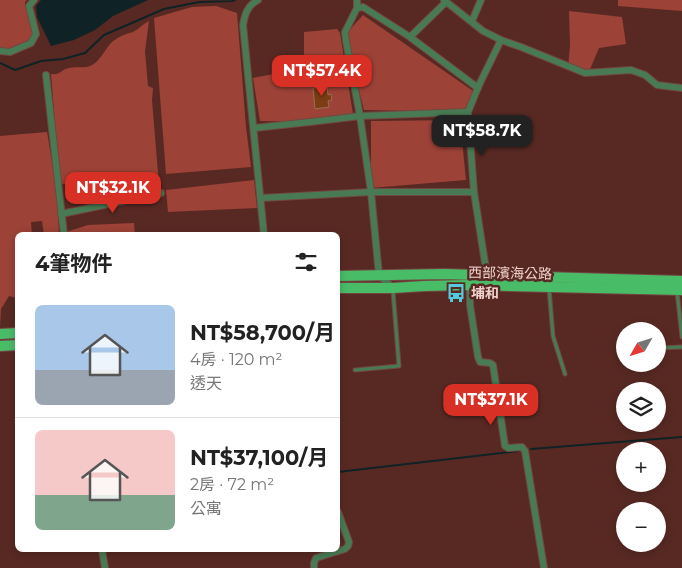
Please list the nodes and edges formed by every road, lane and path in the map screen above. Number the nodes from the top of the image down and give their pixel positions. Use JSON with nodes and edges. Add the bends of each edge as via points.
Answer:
{"nodes":[{"id":1,"x":34,"y":0,"type":"edge"},
{"id":2,"x":258,"y":0,"type":"edge"},
{"id":3,"x":357,"y":0,"type":"edge"},
{"id":4,"x":481,"y":0,"type":"edge"},
{"id":5,"x":445,"y":1,"type":"edge"},
{"id":6,"x":357,"y":8,"type":"junction"},
{"id":7,"x":472,"y":21,"type":"junction"},
{"id":8,"x":410,"y":38,"type":"junction"},
{"id":9,"x":501,"y":40,"type":"junction"},
{"id":10,"x":0,"y":51,"type":"edge"},
{"id":11,"x":46,"y":75,"type":"dead end"},
{"id":12,"x":478,"y":88,"type":"junction"},
{"id":13,"x":682,"y":88,"type":"edge"},
{"id":14,"x":468,"y":112,"type":"junction"},
{"id":15,"x":360,"y":116,"type":"junction"},
{"id":16,"x":254,"y":128,"type":"junction"},
{"id":17,"x":371,"y":192,"type":"junction"},
{"id":18,"x":474,"y":192,"type":"junction"},
{"id":19,"x":161,"y":193,"type":"dead end"},
{"id":20,"x":261,"y":198,"type":"junction"},
{"id":21,"x":61,"y":214,"type":"junction"},
{"id":22,"x":64,"y":232,"type":"edge"},
{"id":23,"x":264,"y":232,"type":"edge"},
{"id":24,"x":379,"y":275,"type":"junction"},
{"id":25,"x":340,"y":276,"type":"edge"},
{"id":26,"x":487,"y":276,"type":"junction"},
{"id":27,"x":470,"y":280,"type":"junction"},
{"id":28,"x":549,"y":283,"type":"junction"},
{"id":29,"x":680,"y":287,"type":"edge"},
{"id":30,"x":340,"y":288,"type":"edge"},
{"id":31,"x":392,"y":288,"type":"junction"},
{"id":32,"x":15,"y":333,"type":"edge"},
{"id":33,"x":0,"y":334,"type":"edge"},
{"id":34,"x":682,"y":337,"type":"edge"},
{"id":35,"x":15,"y":345,"type":"edge"},
{"id":36,"x":0,"y":346,"type":"edge"},
{"id":37,"x":682,"y":347,"type":"edge"},
{"id":38,"x":666,"y":348,"type":"edge"},
{"id":39,"x":355,"y":370,"type":"dead end"},
{"id":40,"x":565,"y":374,"type":"dead end"},
{"id":41,"x":340,"y":517,"type":"edge"},
{"id":42,"x":340,"y":551,"type":"edge"},
{"id":43,"x":102,"y":552,"type":"edge"},
{"id":44,"x":338,"y":552,"type":"edge"},
{"id":45,"x":105,"y":568,"type":"edge"},
{"id":46,"x":314,"y":568,"type":"edge"},
{"id":47,"x":544,"y":568,"type":"edge"}],
"edges":[{"from":1,"to":10,"type":"street","via":[[29,6],[36,34],[31,43],[10,52]]},
{"from":2,"to":16,"type":"street","via":[[247,9],[243,26]]},
{"from":3,"to":6,"type":"street"},
{"from":4,"to":7,"type":"street"},
{"from":5,"to":7,"type":"street"},
{"from":5,"to":8,"type":"street"},
{"from":6,"to":8,"type":"street","via":[[363,7]]},
{"from":6,"to":15,"type":"street","via":[[345,32]]},
{"from":7,"to":9,"type":"street"},
{"from":8,"to":12,"type":"street"},
{"from":9,"to":12,"type":"street"},
{"from":9,"to":13,"type":"street","via":[[584,73],[632,70],[658,85]]},
{"from":11,"to":21,"type":"street"},
{"from":12,"to":14,"type":"street"},
{"from":14,"to":15,"type":"street"},
{"from":14,"to":18,"type":"street"},
{"from":15,"to":16,"type":"street"},
{"from":15,"to":17,"type":"street"},
{"from":16,"to":20,"type":"street"},
{"from":17,"to":18,"type":"street"},
{"from":17,"to":20,"type":"street"},
{"from":17,"to":24,"type":"street"},
{"from":18,"to":26,"type":"street"},
{"from":19,"to":21,"type":"street"},
{"from":20,"to":23,"type":"street"},
{"from":21,"to":22,"type":"street"},
{"from":24,"to":25,"type":"main road","name":"西部濱海公路"},
{"from":24,"to":27,"type":"main road","name":"西部濱海公路"},
{"from":24,"to":31,"type":"street"},
{"from":26,"to":27,"type":"main road","name":"西部濱海公路"},
{"from":26,"to":28,"type":"main road","name":"西部濱海公路"},
{"from":27,"to":28,"type":"main road","name":"西部濱海公路"},
{"from":27,"to":31,"type":"main road","name":"西部濱海公路"},
{"from":27,"to":47,"type":"street","via":[[470,305],[478,357],[480,362],[493,365],[504,444],[508,448],[522,447],[525,451]]},
{"from":28,"to":29,"type":"main road","name":"西部濱海公路"},
{"from":28,"to":40,"type":"lane","via":[[553,336]]},
{"from":29,"to":34,"type":"lane"},
{"from":30,"to":31,"type":"main road","name":"西部濱海公路"},
{"from":31,"to":39,"type":"lane","via":[[399,366]]},
{"from":32,"to":33,"type":"main road"},
{"from":35,"to":36,"type":"main road"},
{"from":37,"to":38,"type":"lane"},
{"from":41,"to":42,"type":"street","via":[[349,542],[345,550]]},
{"from":43,"to":45,"type":"street"},
{"from":44,"to":46,"type":"street","via":[[316,558]]}]}
